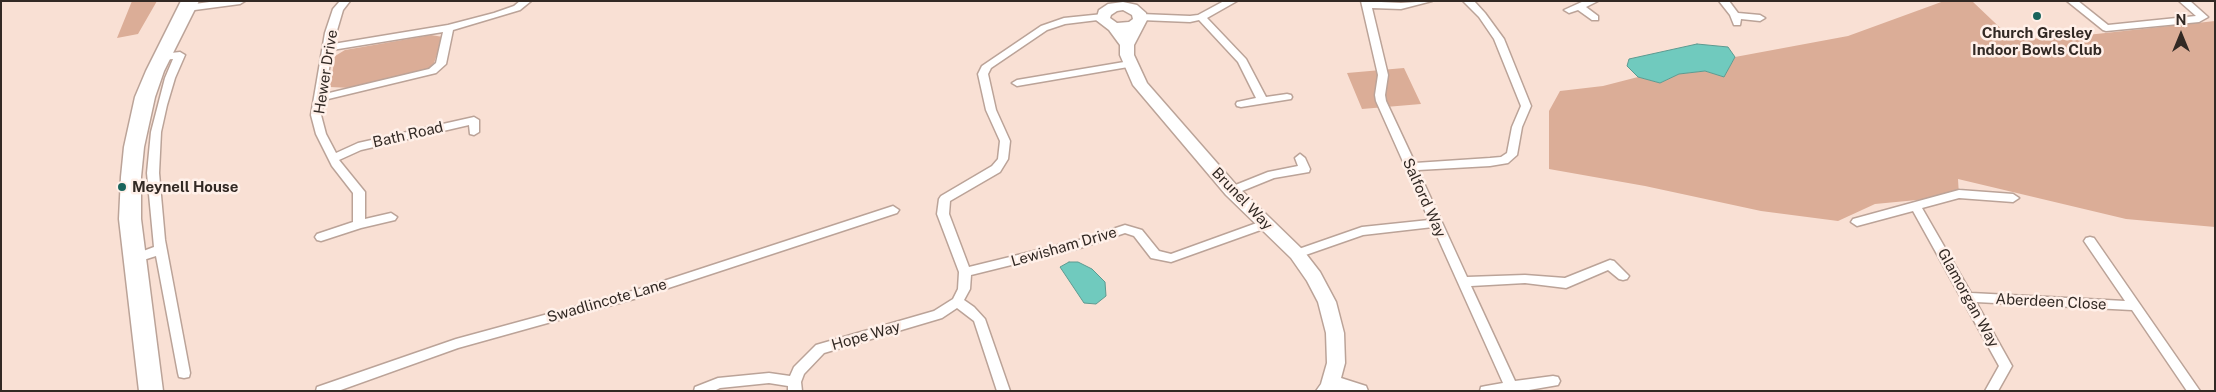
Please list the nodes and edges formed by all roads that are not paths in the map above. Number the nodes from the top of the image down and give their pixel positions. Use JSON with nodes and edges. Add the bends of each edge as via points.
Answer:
{"nodes":[{"id":1,"x":240,"y":1,"type":"edge"},
{"id":2,"x":345,"y":1,"type":"edge"},
{"id":3,"x":526,"y":1,"type":"edge"},
{"id":4,"x":1232,"y":1,"type":"edge"},
{"id":5,"x":1426,"y":1,"type":"edge"},
{"id":6,"x":1468,"y":1,"type":"edge"},
{"id":7,"x":1593,"y":1,"type":"edge"},
{"id":8,"x":1724,"y":1,"type":"edge"},
{"id":9,"x":2072,"y":1,"type":"edge"},
{"id":10,"x":2184,"y":1,"type":"edge"},
{"id":11,"x":1367,"y":3,"type":"edge"},
{"id":12,"x":189,"y":5,"type":"edge"},
{"id":13,"x":1580,"y":7,"type":"junction"},
{"id":14,"x":1110,"y":9,"type":"edge"},
{"id":15,"x":1569,"y":10,"type":"dead end"},
{"id":16,"x":1134,"y":12,"type":"edge"},
{"id":17,"x":1201,"y":17,"type":"junction"},
{"id":18,"x":1595,"y":18,"type":"dead end"},
{"id":19,"x":1760,"y":18,"type":"dead end"},
{"id":20,"x":1114,"y":27,"type":"junction"},
{"id":21,"x":449,"y":28,"type":"junction"},
{"id":22,"x":1127,"y":45,"type":"junction"},
{"id":23,"x":329,"y":48,"type":"junction"},
{"id":24,"x":162,"y":57,"type":"junction"},
{"id":25,"x":1130,"y":64,"type":"junction"},
{"id":26,"x":1017,"y":83,"type":"dead end"},
{"id":27,"x":1287,"y":97,"type":"dead end"},
{"id":28,"x":320,"y":98,"type":"junction"},
{"id":29,"x":1262,"y":101,"type":"junction"},
{"id":30,"x":1241,"y":104,"type":"dead end"},
{"id":31,"x":474,"y":132,"type":"dead end"},
{"id":32,"x":333,"y":158,"type":"junction"},
{"id":33,"x":1300,"y":158,"type":"dead end"},
{"id":34,"x":1410,"y":167,"type":"junction"},
{"id":35,"x":1232,"y":191,"type":"junction"},
{"id":36,"x":2013,"y":198,"type":"dead end"},
{"id":37,"x":1915,"y":205,"type":"junction"},
{"id":38,"x":893,"y":210,"type":"dead end"},
{"id":39,"x":391,"y":216,"type":"dead end"},
{"id":40,"x":1856,"y":222,"type":"dead end"},
{"id":41,"x":1436,"y":223,"type":"junction"},
{"id":42,"x":360,"y":224,"type":"junction"},
{"id":43,"x":1265,"y":224,"type":"junction"},
{"id":44,"x":320,"y":238,"type":"dead end"},
{"id":45,"x":2090,"y":241,"type":"dead end"},
{"id":46,"x":162,"y":249,"type":"junction"},
{"id":47,"x":1297,"y":254,"type":"junction"},
{"id":48,"x":134,"y":259,"type":"junction"},
{"id":49,"x":965,"y":272,"type":"junction"},
{"id":50,"x":1623,"y":276,"type":"dead end"},
{"id":51,"x":1463,"y":282,"type":"junction"},
{"id":52,"x":1968,"y":297,"type":"junction"},
{"id":53,"x":957,"y":302,"type":"junction"},
{"id":54,"x":2135,"y":306,"type":"junction"},
{"id":55,"x":1336,"y":363,"type":"junction"},
{"id":56,"x":184,"y":373,"type":"dead end"},
{"id":57,"x":1553,"y":381,"type":"dead end"},
{"id":58,"x":795,"y":387,"type":"edge"},
{"id":59,"x":1511,"y":387,"type":"junction"},
{"id":60,"x":1327,"y":389,"type":"edge"},
{"id":61,"x":1356,"y":389,"type":"edge"},
{"id":62,"x":151,"y":391,"type":"edge"},
{"id":63,"x":322,"y":391,"type":"edge"},
{"id":64,"x":700,"y":391,"type":"edge"},
{"id":65,"x":1004,"y":391,"type":"edge"},
{"id":66,"x":1486,"y":391,"type":"edge"},
{"id":67,"x":1991,"y":391,"type":"edge"},
{"id":68,"x":2194,"y":391,"type":"edge"}],
"edges":[{"from":1,"to":12,"type":"street"},
{"from":2,"to":23,"type":"street","name":"Hewer Drive","via":[[338,9]]},
{"from":3,"to":21,"type":"street","via":[[498,15]]},
{"from":4,"to":17,"type":"street"},
{"from":5,"to":11,"type":"street","via":[[1402,6]]},
{"from":6,"to":34,"type":"street","via":[[1482,14],[1499,39],[1525,100],[1512,155],[1490,162]]},
{"from":7,"to":13,"type":"street"},
{"from":8,"to":19,"type":"street","via":[[1736,19]]},
{"from":9,"to":10,"type":"street","via":[[2106,28],[2203,17]]},
{"from":11,"to":34,"type":"street","name":"Salford Way","via":[[1383,75],[1381,101]]},
{"from":12,"to":24,"type":"highway"},
{"from":13,"to":15,"type":"street"},
{"from":13,"to":18,"type":"street"},
{"from":14,"to":16,"type":"street"},
{"from":14,"to":20,"type":"street","name":"Brunel Way","via":[[1106,23]]},
{"from":14,"to":49,"type":"street","via":[[1044,28],[987,66],[982,80],[1005,141],[1003,159],[996,170],[946,199],[943,214]]},
{"from":16,"to":17,"type":"street","via":[[1190,19]]},
{"from":16,"to":20,"type":"street","via":[[1128,28]]},
{"from":16,"to":22,"type":"street"},
{"from":17,"to":29,"type":"street","via":[[1242,61]]},
{"from":20,"to":22,"type":"street","name":"Brunel Way"},
{"from":21,"to":23,"type":"street"},
{"from":21,"to":28,"type":"street","via":[[441,64],[432,72]]},
{"from":22,"to":25,"type":"street","name":"Brunel Way"},
{"from":23,"to":28,"type":"street","name":"Hewer Drive"},
{"from":24,"to":46,"type":"street","via":[[180,55],[162,105],[154,152],[155,207]]},
{"from":24,"to":48,"type":"highway","via":[[145,97],[134,147],[130,204]]},
{"from":25,"to":26,"type":"street","via":[[1030,76]]},
{"from":25,"to":35,"type":"street","name":"Brunel Way","via":[[1140,85]]},
{"from":27,"to":29,"type":"street"},
{"from":28,"to":32,"type":"street","name":"Hewer Drive","via":[[316,115]]},
{"from":29,"to":30,"type":"street"},
{"from":31,"to":32,"type":"street","name":"Bath Road","via":[[474,120],[358,147]]},
{"from":32,"to":42,"type":"street","name":"Hewer Drive","via":[[342,174],[359,192]]},
{"from":33,"to":35,"type":"street","via":[[1305,170],[1272,175]]},
{"from":34,"to":41,"type":"street","name":"Salford Way"},
{"from":35,"to":43,"type":"street","name":"Brunel Way"},
{"from":36,"to":37,"type":"street","via":[[1959,194]]},
{"from":37,"to":40,"type":"street"},
{"from":37,"to":52,"type":"street","name":"Glamorgan Way"},
{"from":38,"to":63,"type":"street","name":"Swadlincote Lane","via":[[637,294],[456,344]]},
{"from":39,"to":42,"type":"street"},
{"from":41,"to":47,"type":"street","via":[[1362,231]]},
{"from":41,"to":51,"type":"street","name":"Salford Way"},
{"from":42,"to":44,"type":"street"},
{"from":43,"to":47,"type":"street","name":"Brunel Way"},
{"from":43,"to":49,"type":"street","name":"Lewisham Drive","via":[[1171,258],[1155,255],[1138,232],[1125,229],[1080,244]]},
{"from":45,"to":54,"type":"street"},
{"from":46,"to":48,"type":"street"},
{"from":46,"to":56,"type":"street"},
{"from":47,"to":55,"type":"street","name":"Brunel Way","via":[[1327,302],[1335,333]]},
{"from":48,"to":62,"type":"highway"},
{"from":49,"to":53,"type":"street","via":[[964,289]]},
{"from":50,"to":51,"type":"street","via":[[1610,264],[1566,283],[1525,279]]},
{"from":51,"to":59,"type":"street","name":"Salford Way"},
{"from":52,"to":54,"type":"street","name":"Aberdeen Close"},
{"from":52,"to":67,"type":"street","name":"Glamorgan Way","via":[[2006,366]]},
{"from":53,"to":58,"type":"street","name":"Hope Way","via":[[938,315],[820,349],[799,371]]},
{"from":53,"to":65,"type":"street","via":[[979,319]]},
{"from":54,"to":68,"type":"street"},
{"from":55,"to":60,"type":"street","name":"Brunel Way"},
{"from":55,"to":61,"type":"street"},
{"from":57,"to":59,"type":"street"},
{"from":58,"to":64,"type":"street","via":[[769,378],[718,384]]},
{"from":59,"to":66,"type":"street"},
{"from":60,"to":61,"type":"street","via":[[1337,385]]}]}
